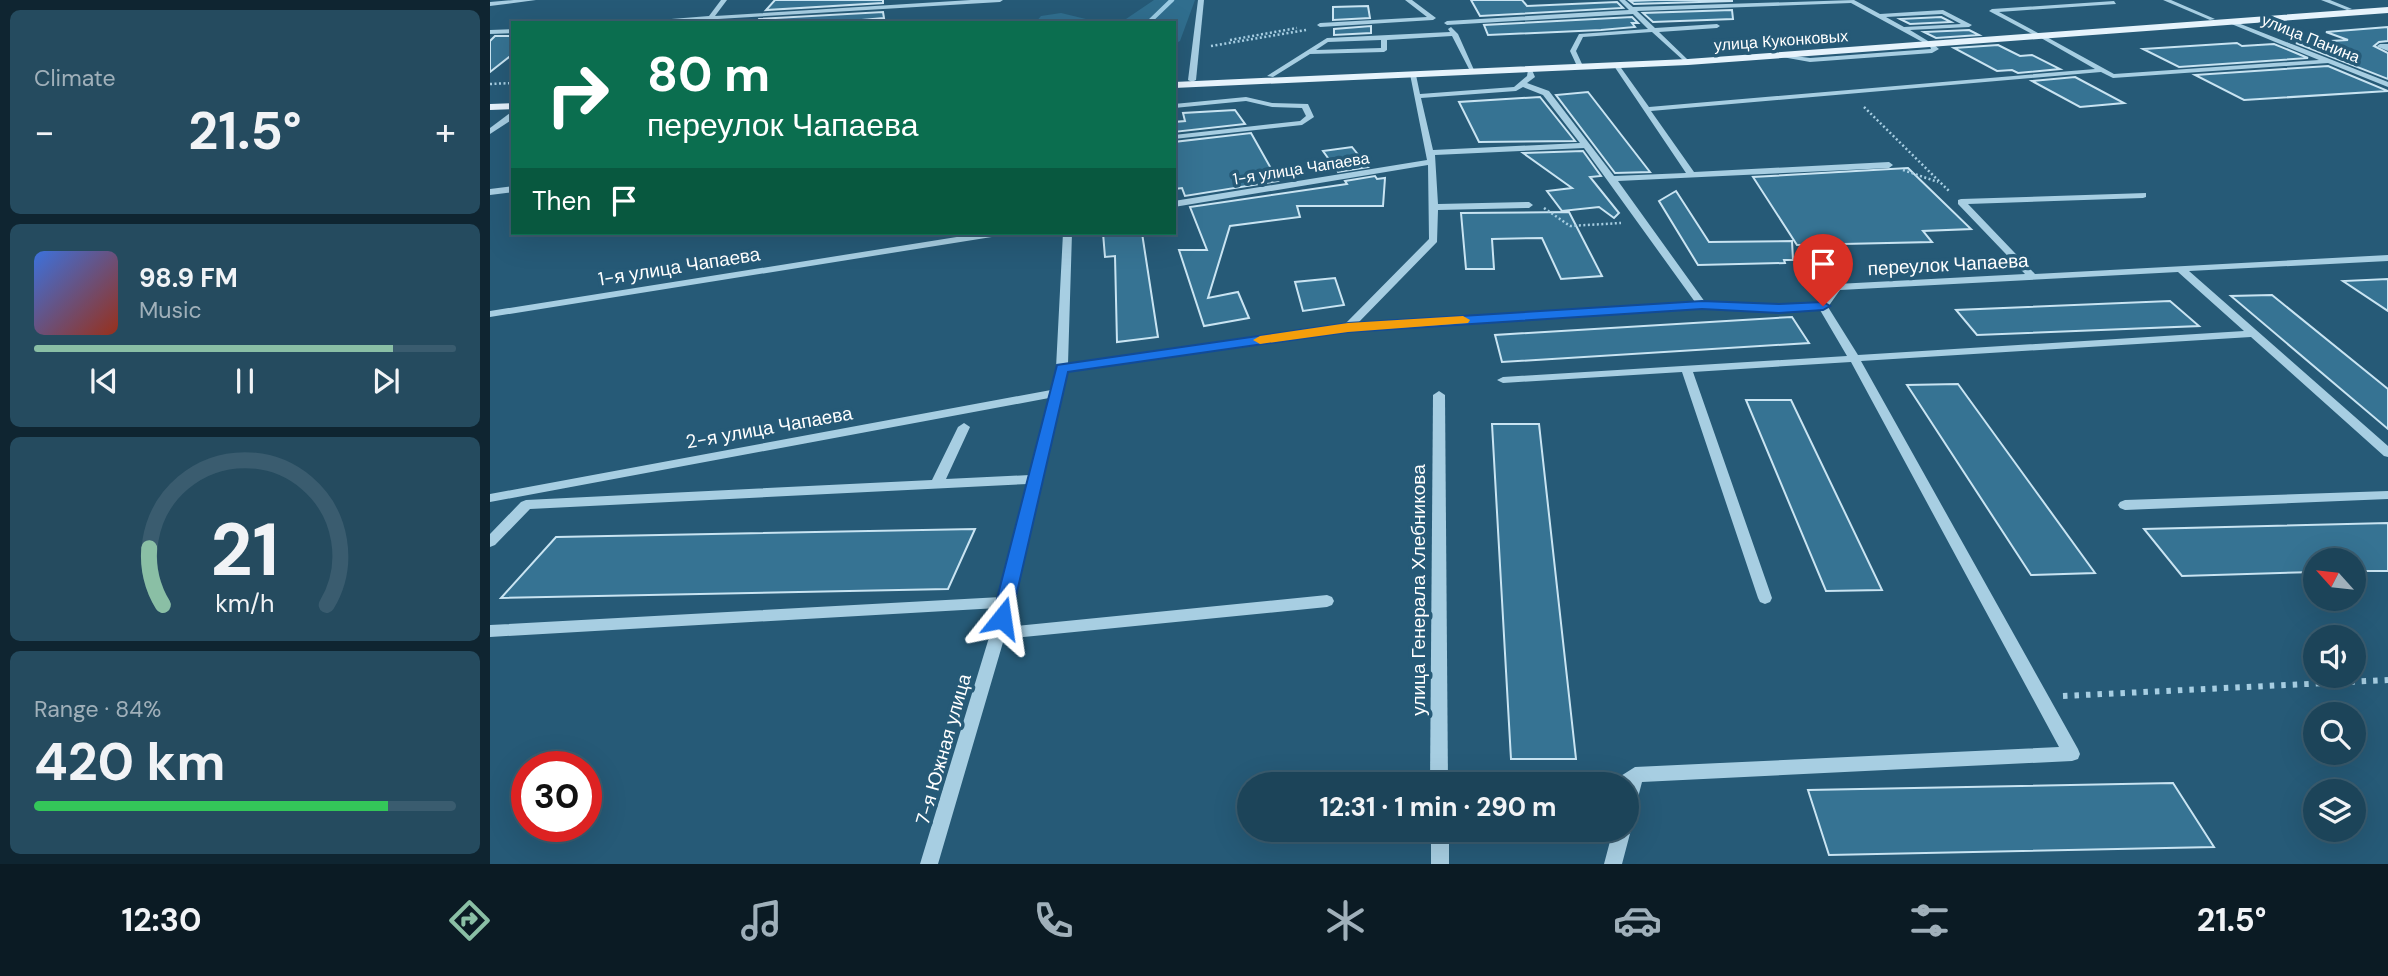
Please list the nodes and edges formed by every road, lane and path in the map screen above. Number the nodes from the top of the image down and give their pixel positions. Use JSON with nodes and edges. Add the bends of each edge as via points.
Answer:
{"nodes":[{"id":1,"x":533,"y":0,"type":"edge"},
{"id":2,"x":724,"y":0,"type":"edge"},
{"id":3,"x":1000,"y":0,"type":"edge"},
{"id":4,"x":1201,"y":0,"type":"edge"},
{"id":5,"x":1408,"y":0,"type":"edge"},
{"id":6,"x":1622,"y":0,"type":"edge"},
{"id":7,"x":1850,"y":0,"type":"edge"},
{"id":8,"x":2166,"y":0,"type":"edge"},
{"id":9,"x":2324,"y":0,"type":"edge"},
{"id":10,"x":2114,"y":3,"type":"dead end"},
{"id":11,"x":490,"y":4,"type":"edge"},
{"id":12,"x":2388,"y":8,"type":"edge"},
{"id":13,"x":2349,"y":9,"type":"junction"},
{"id":14,"x":1633,"y":11,"type":"junction"},
{"id":15,"x":712,"y":16,"type":"junction"},
{"id":16,"x":1879,"y":16,"type":"junction"},
{"id":17,"x":1433,"y":18,"type":"junction"},
{"id":18,"x":2222,"y":20,"type":"junction"},
{"id":19,"x":649,"y":21,"type":"edge"},
{"id":20,"x":716,"y":21,"type":"edge"},
{"id":21,"x":1447,"y":23,"type":"junction"},
{"id":22,"x":1320,"y":25,"type":"joint"},
{"id":23,"x":1717,"y":26,"type":"dead end"},
{"id":24,"x":1903,"y":29,"type":"junction"},
{"id":25,"x":1652,"y":30,"type":"junction"},
{"id":26,"x":511,"y":31,"type":"edge"},
{"id":27,"x":490,"y":32,"type":"edge"},
{"id":28,"x":1455,"y":34,"type":"junction"},
{"id":29,"x":2039,"y":35,"type":"junction"},
{"id":30,"x":1384,"y":38,"type":"junction"},
{"id":31,"x":1929,"y":44,"type":"junction"},
{"id":32,"x":1196,"y":47,"type":"junction"},
{"id":33,"x":1308,"y":52,"type":"junction"},
{"id":34,"x":1684,"y":59,"type":"junction"},
{"id":35,"x":2331,"y":61,"type":"junction"},
{"id":36,"x":1579,"y":64,"type":"junction"},
{"id":37,"x":1617,"y":66,"type":"junction"},
{"id":38,"x":1472,"y":69,"type":"junction"},
{"id":39,"x":2102,"y":70,"type":"junction"},
{"id":40,"x":1530,"y":71,"type":"junction"},
{"id":41,"x":1412,"y":75,"type":"junction"},
{"id":42,"x":1271,"y":76,"type":"junction"},
{"id":43,"x":1192,"y":80,"type":"junction"},
{"id":44,"x":511,"y":83,"type":"edge"},
{"id":45,"x":1176,"y":83,"type":"edge"},
{"id":46,"x":1176,"y":83,"type":"edge"},
{"id":47,"x":490,"y":85,"type":"edge"},
{"id":48,"x":1525,"y":85,"type":"junction"},
{"id":49,"x":2388,"y":85,"type":"edge"},
{"id":50,"x":1849,"y":91,"type":"junction"},
{"id":51,"x":1417,"y":96,"type":"junction"},
{"id":52,"x":511,"y":106,"type":"edge"},
{"id":53,"x":1176,"y":106,"type":"edge"},
{"id":54,"x":490,"y":107,"type":"edge"},
{"id":55,"x":1648,"y":109,"type":"junction"},
{"id":56,"x":490,"y":112,"type":"edge"},
{"id":57,"x":511,"y":113,"type":"edge"},
{"id":58,"x":511,"y":115,"type":"edge"},
{"id":59,"x":490,"y":132,"type":"edge"},
{"id":60,"x":1176,"y":137,"type":"edge"},
{"id":61,"x":1586,"y":145,"type":"junction"},
{"id":62,"x":1431,"y":158,"type":"junction"},
{"id":63,"x":1889,"y":165,"type":"joint"},
{"id":64,"x":1689,"y":173,"type":"junction"},
{"id":65,"x":1612,"y":179,"type":"junction"},
{"id":66,"x":1942,"y":183,"type":"junction"},
{"id":67,"x":511,"y":189,"type":"edge"},
{"id":68,"x":490,"y":192,"type":"edge"},
{"id":69,"x":2143,"y":195,"type":"dead end"},
{"id":70,"x":1961,"y":202,"type":"junction"},
{"id":71,"x":1176,"y":204,"type":"edge"},
{"id":72,"x":1529,"y":205,"type":"joint"},
{"id":73,"x":1433,"y":207,"type":"junction"},
{"id":74,"x":1643,"y":222,"type":"junction"},
{"id":75,"x":985,"y":235,"type":"edge"},
{"id":76,"x":1067,"y":235,"type":"edge"},
{"id":77,"x":2388,"y":258,"type":"edge"},
{"id":78,"x":2180,"y":269,"type":"junction"},
{"id":79,"x":2033,"y":277,"type":"junction"},
{"id":80,"x":1702,"y":305,"type":"junction"},
{"id":81,"x":1823,"y":306,"type":"junction"},
{"id":82,"x":490,"y":314,"type":"edge"},
{"id":83,"x":1348,"y":327,"type":"junction"},
{"id":84,"x":2253,"y":334,"type":"junction"},
{"id":85,"x":1854,"y":358,"type":"junction"},
{"id":86,"x":1062,"y":368,"type":"junction"},
{"id":87,"x":1686,"y":369,"type":"junction"},
{"id":88,"x":1503,"y":380,"type":"dead end"},
{"id":89,"x":1056,"y":393,"type":"junction"},
{"id":90,"x":1439,"y":395,"type":"dead end"},
{"id":91,"x":964,"y":427,"type":"dead end"},
{"id":92,"x":2388,"y":453,"type":"edge"},
{"id":93,"x":1036,"y":479,"type":"junction"},
{"id":94,"x":936,"y":484,"type":"junction"},
{"id":95,"x":2388,"y":495,"type":"edge"},
{"id":96,"x":490,"y":498,"type":"edge"},
{"id":97,"x":2124,"y":505,"type":"dead end"},
{"id":98,"x":490,"y":542,"type":"edge"},
{"id":99,"x":1765,"y":598,"type":"dead end"},
{"id":100,"x":1327,"y":601,"type":"dead end"},
{"id":101,"x":1007,"y":602,"type":"junction"},
{"id":102,"x":490,"y":631,"type":"edge"},
{"id":103,"x":997,"y":634,"type":"junction"},
{"id":104,"x":2388,"y":680,"type":"edge"},
{"id":105,"x":2041,"y":697,"type":"junction"},
{"id":106,"x":1439,"y":772,"type":"edge"},
{"id":107,"x":1639,"y":779,"type":"edge"},
{"id":108,"x":1440,"y":842,"type":"edge"},
{"id":109,"x":1619,"y":842,"type":"edge"},
{"id":110,"x":929,"y":864,"type":"edge"},
{"id":111,"x":1440,"y":864,"type":"edge"},
{"id":112,"x":1614,"y":864,"type":"edge"}],
"edges":[{"from":1,"to":11,"type":"street"},
{"from":2,"to":15,"type":"street"},
{"from":3,"to":15,"type":"street"},
{"from":4,"to":32,"type":"street"},
{"from":5,"to":17,"type":"street"},
{"from":6,"to":14,"type":"street"},
{"from":7,"to":14,"type":"street"},
{"from":7,"to":16,"type":"street"},
{"from":8,"to":18,"type":"street","name":"улица Панина"},
{"from":9,"to":13,"type":"street"},
{"from":10,"to":29,"type":"street","via":[[1992,11]]},
{"from":12,"to":13,"type":"main road","name":"улица Куконковых"},
{"from":12,"to":18,"type":"main road","name":"улица Куконковых"},
{"from":13,"to":18,"type":"main road","name":"улица Куконковых"},
{"from":14,"to":21,"type":"street"},
{"from":14,"to":25,"type":"street"},
{"from":15,"to":19,"type":"street"},
{"from":15,"to":20,"type":"street"},
{"from":16,"to":24,"type":"street"},
{"from":16,"to":24,"type":"street","via":[[1943,12],[1969,24]]},
{"from":17,"to":21,"type":"street"},
{"from":17,"to":22,"type":"street"},
{"from":18,"to":29,"type":"main road","name":"улица Куконковых"},
{"from":18,"to":29,"type":"main road","name":"улица Куконковых"},
{"from":18,"to":35,"type":"street","name":"улица Панина"},
{"from":21,"to":28,"type":"street"},
{"from":22,"to":32,"type":"path"},
{"from":23,"to":25,"type":"street"},
{"from":24,"to":31,"type":"street"},
{"from":25,"to":34,"type":"street"},
{"from":25,"to":36,"type":"street","via":[[1581,35],[1573,51]]},
{"from":26,"to":27,"type":"street"},
{"from":28,"to":30,"type":"street"},
{"from":28,"to":38,"type":"street"},
{"from":29,"to":31,"type":"main road","name":"улица Куконковых"},
{"from":29,"to":39,"type":"street"},
{"from":30,"to":33,"type":"street","via":[[1327,40]]},
{"from":30,"to":33,"type":"street","via":[[1384,50]]},
{"from":31,"to":34,"type":"main road","name":"улица Куконковых"},
{"from":31,"to":37,"type":"main road","name":"улица Куконковых"},
{"from":32,"to":43,"type":"street"},
{"from":33,"to":42,"type":"street"},
{"from":34,"to":36,"type":"main road","name":"улица Куконковых"},
{"from":35,"to":39,"type":"street","via":[[2113,76]]},
{"from":35,"to":49,"type":"street","name":"улица Панина"},
{"from":36,"to":38,"type":"main road","name":"улица Куконковых"},
{"from":37,"to":40,"type":"main road","name":"улица Куконковых"},
{"from":37,"to":55,"type":"street"},
{"from":38,"to":42,"type":"main road","name":"улица Куконковых"},
{"from":39,"to":50,"type":"street"},
{"from":40,"to":41,"type":"main road","name":"улица Куконковых"},
{"from":40,"to":48,"type":"street"},
{"from":41,"to":46,"type":"main road","name":"улица Куконковых"},
{"from":41,"to":51,"type":"street"},
{"from":42,"to":43,"type":"main road","name":"улица Куконковых"},
{"from":43,"to":45,"type":"main road","name":"улица Куконковых"},
{"from":44,"to":47,"type":"path"},
{"from":48,"to":51,"type":"street"},
{"from":48,"to":61,"type":"street","via":[[1546,93]]},
{"from":50,"to":55,"type":"street"},
{"from":50,"to":66,"type":"path"},
{"from":51,"to":62,"type":"street"},
{"from":52,"to":54,"type":"main road"},
{"from":53,"to":60,"type":"street","via":[[1246,99],[1305,106],[1310,117],[1302,123]]},
{"from":55,"to":64,"type":"street"},
{"from":56,"to":57,"type":"main road"},
{"from":58,"to":59,"type":"street"},
{"from":61,"to":62,"type":"street","name":"1-я улица Чапаева"},
{"from":61,"to":65,"type":"street"},
{"from":62,"to":71,"type":"street","name":"1-я улица Чапаева"},
{"from":62,"to":73,"type":"street"},
{"from":63,"to":64,"type":"street"},
{"from":63,"to":66,"type":"path"},
{"from":64,"to":65,"type":"street"},
{"from":65,"to":74,"type":"street"},
{"from":66,"to":70,"type":"path"},
{"from":67,"to":68,"type":"street"},
{"from":69,"to":70,"type":"street"},
{"from":70,"to":79,"type":"street"},
{"from":72,"to":73,"type":"street"},
{"from":72,"to":74,"type":"path","via":[[1542,206],[1570,226]]},
{"from":73,"to":83,"type":"street","via":[[1434,240]]},
{"from":74,"to":80,"type":"street"},
{"from":75,"to":82,"type":"street","name":"1-я улица Чапаева"},
{"from":76,"to":86,"type":"street","name":"7-я Южная улица"},
{"from":77,"to":78,"type":"street","name":"переулок Чапаева"},
{"from":78,"to":79,"type":"street","name":"переулок Чапаева"},
{"from":78,"to":84,"type":"street"},
{"from":79,"to":81,"type":"street","name":"переулок Чапаева","via":[[1837,287]]},
{"from":80,"to":81,"type":"street"},
{"from":80,"to":83,"type":"street"},
{"from":81,"to":85,"type":"street"},
{"from":83,"to":86,"type":"street"},
{"from":84,"to":85,"type":"street"},
{"from":84,"to":92,"type":"street"},
{"from":85,"to":87,"type":"street"},
{"from":85,"to":105,"type":"street"},
{"from":86,"to":89,"type":"street","name":"7-я Южная улица"},
{"from":87,"to":88,"type":"street"},
{"from":87,"to":99,"type":"street"},
{"from":89,"to":93,"type":"street","name":"7-я Южная улица"},
{"from":89,"to":96,"type":"street","name":"2-я улица Чапаева"},
{"from":90,"to":106,"type":"street","name":"улица Генерала Хлебникова"},
{"from":91,"to":94,"type":"street"},
{"from":93,"to":94,"type":"street"},
{"from":93,"to":101,"type":"street","name":"7-я Южная улица"},
{"from":94,"to":98,"type":"street","via":[[526,505]]},
{"from":95,"to":97,"type":"street"},
{"from":100,"to":103,"type":"street"},
{"from":101,"to":102,"type":"street"},
{"from":101,"to":103,"type":"street","name":"7-я Южная улица"},
{"from":103,"to":110,"type":"street","name":"7-я Южная улица"},
{"from":104,"to":105,"type":"path"},
{"from":105,"to":107,"type":"street","via":[[2072,754]]},
{"from":108,"to":111,"type":"street"},
{"from":109,"to":112,"type":"street"}]}
